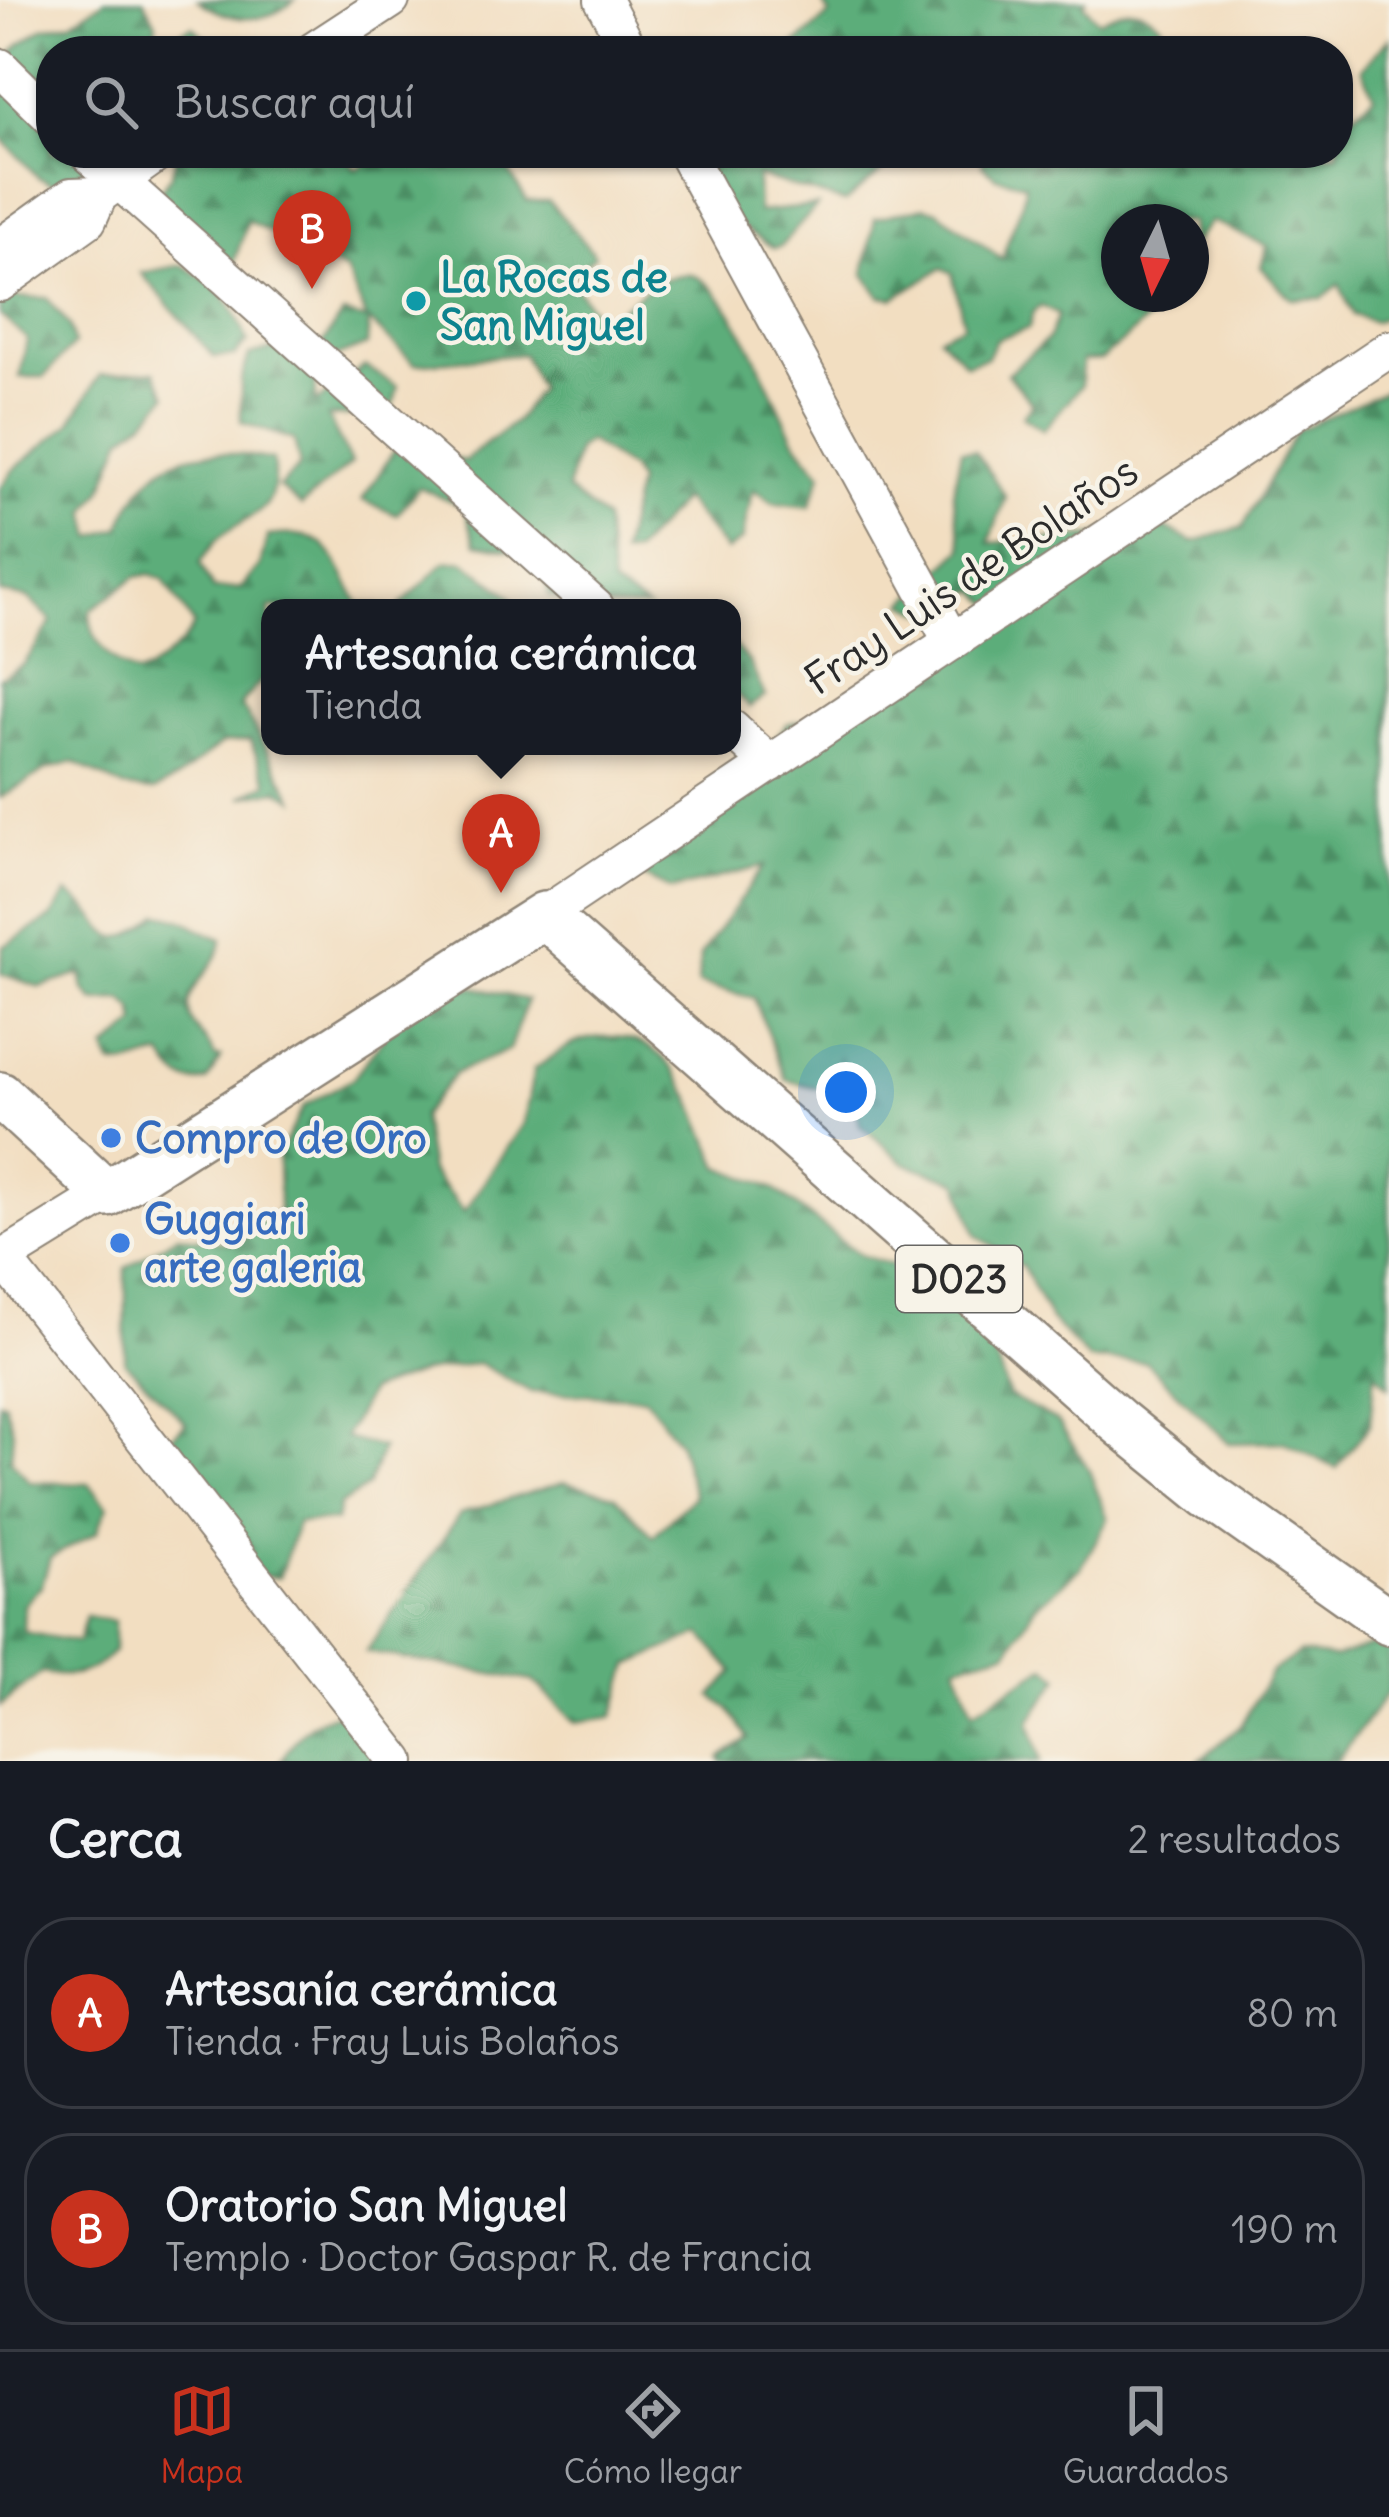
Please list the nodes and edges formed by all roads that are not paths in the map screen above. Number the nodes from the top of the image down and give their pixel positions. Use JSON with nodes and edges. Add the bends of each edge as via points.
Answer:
{"nodes":[{"id":1,"x":391,"y":0,"type":"edge"},
{"id":2,"x":602,"y":0,"type":"edge"},
{"id":3,"x":336,"y":36,"type":"edge"},
{"id":4,"x":622,"y":36,"type":"edge"},
{"id":5,"x":0,"y":67,"type":"edge"},
{"id":6,"x":36,"y":102,"type":"edge"},
{"id":7,"x":97,"y":168,"type":"edge"},
{"id":8,"x":137,"y":168,"type":"edge"},
{"id":9,"x":694,"y":168,"type":"edge"},
{"id":10,"x":108,"y":188,"type":"junction"},
{"id":11,"x":0,"y":247,"type":"edge"},
{"id":12,"x":0,"y":283,"type":"edge"},
{"id":13,"x":1389,"y":349,"type":"edge"},
{"id":14,"x":586,"y":599,"type":"edge"},
{"id":15,"x":952,"y":642,"type":"junction"},
{"id":16,"x":741,"y":737,"type":"edge"},
{"id":17,"x":770,"y":764,"type":"junction"},
{"id":18,"x":544,"y":916,"type":"junction"},
{"id":19,"x":0,"y":1096,"type":"edge"},
{"id":20,"x":107,"y":1193,"type":"junction"},
{"id":21,"x":1,"y":1259,"type":"edge"},
{"id":22,"x":1389,"y":1622,"type":"edge"},
{"id":23,"x":397,"y":1761,"type":"edge"}],
"edges":[{"from":1,"to":3,"type":"street"},
{"from":2,"to":4,"type":"street"},
{"from":5,"to":6,"type":"street"},
{"from":7,"to":10,"type":"street"},
{"from":8,"to":10,"type":"street"},
{"from":9,"to":15,"type":"street"},
{"from":10,"to":11,"type":"street","via":[[71,196]]},
{"from":10,"to":12,"type":"street","via":[[88,220]]},
{"from":10,"to":14,"type":"street"},
{"from":13,"to":15,"type":"street","name":"Fray Luis de Bolaños"},
{"from":15,"to":17,"type":"street","name":"Fray Luis de Bolaños"},
{"from":16,"to":17,"type":"street"},
{"from":17,"to":18,"type":"street","name":"Fray Luis de Bolaños"},
{"from":18,"to":20,"type":"main road"},
{"from":18,"to":22,"type":"main road","number":"D023","via":[[1118,1421]]},
{"from":19,"to":20,"type":"main road"},
{"from":20,"to":21,"type":"street"},
{"from":21,"to":23,"type":"street"}]}
